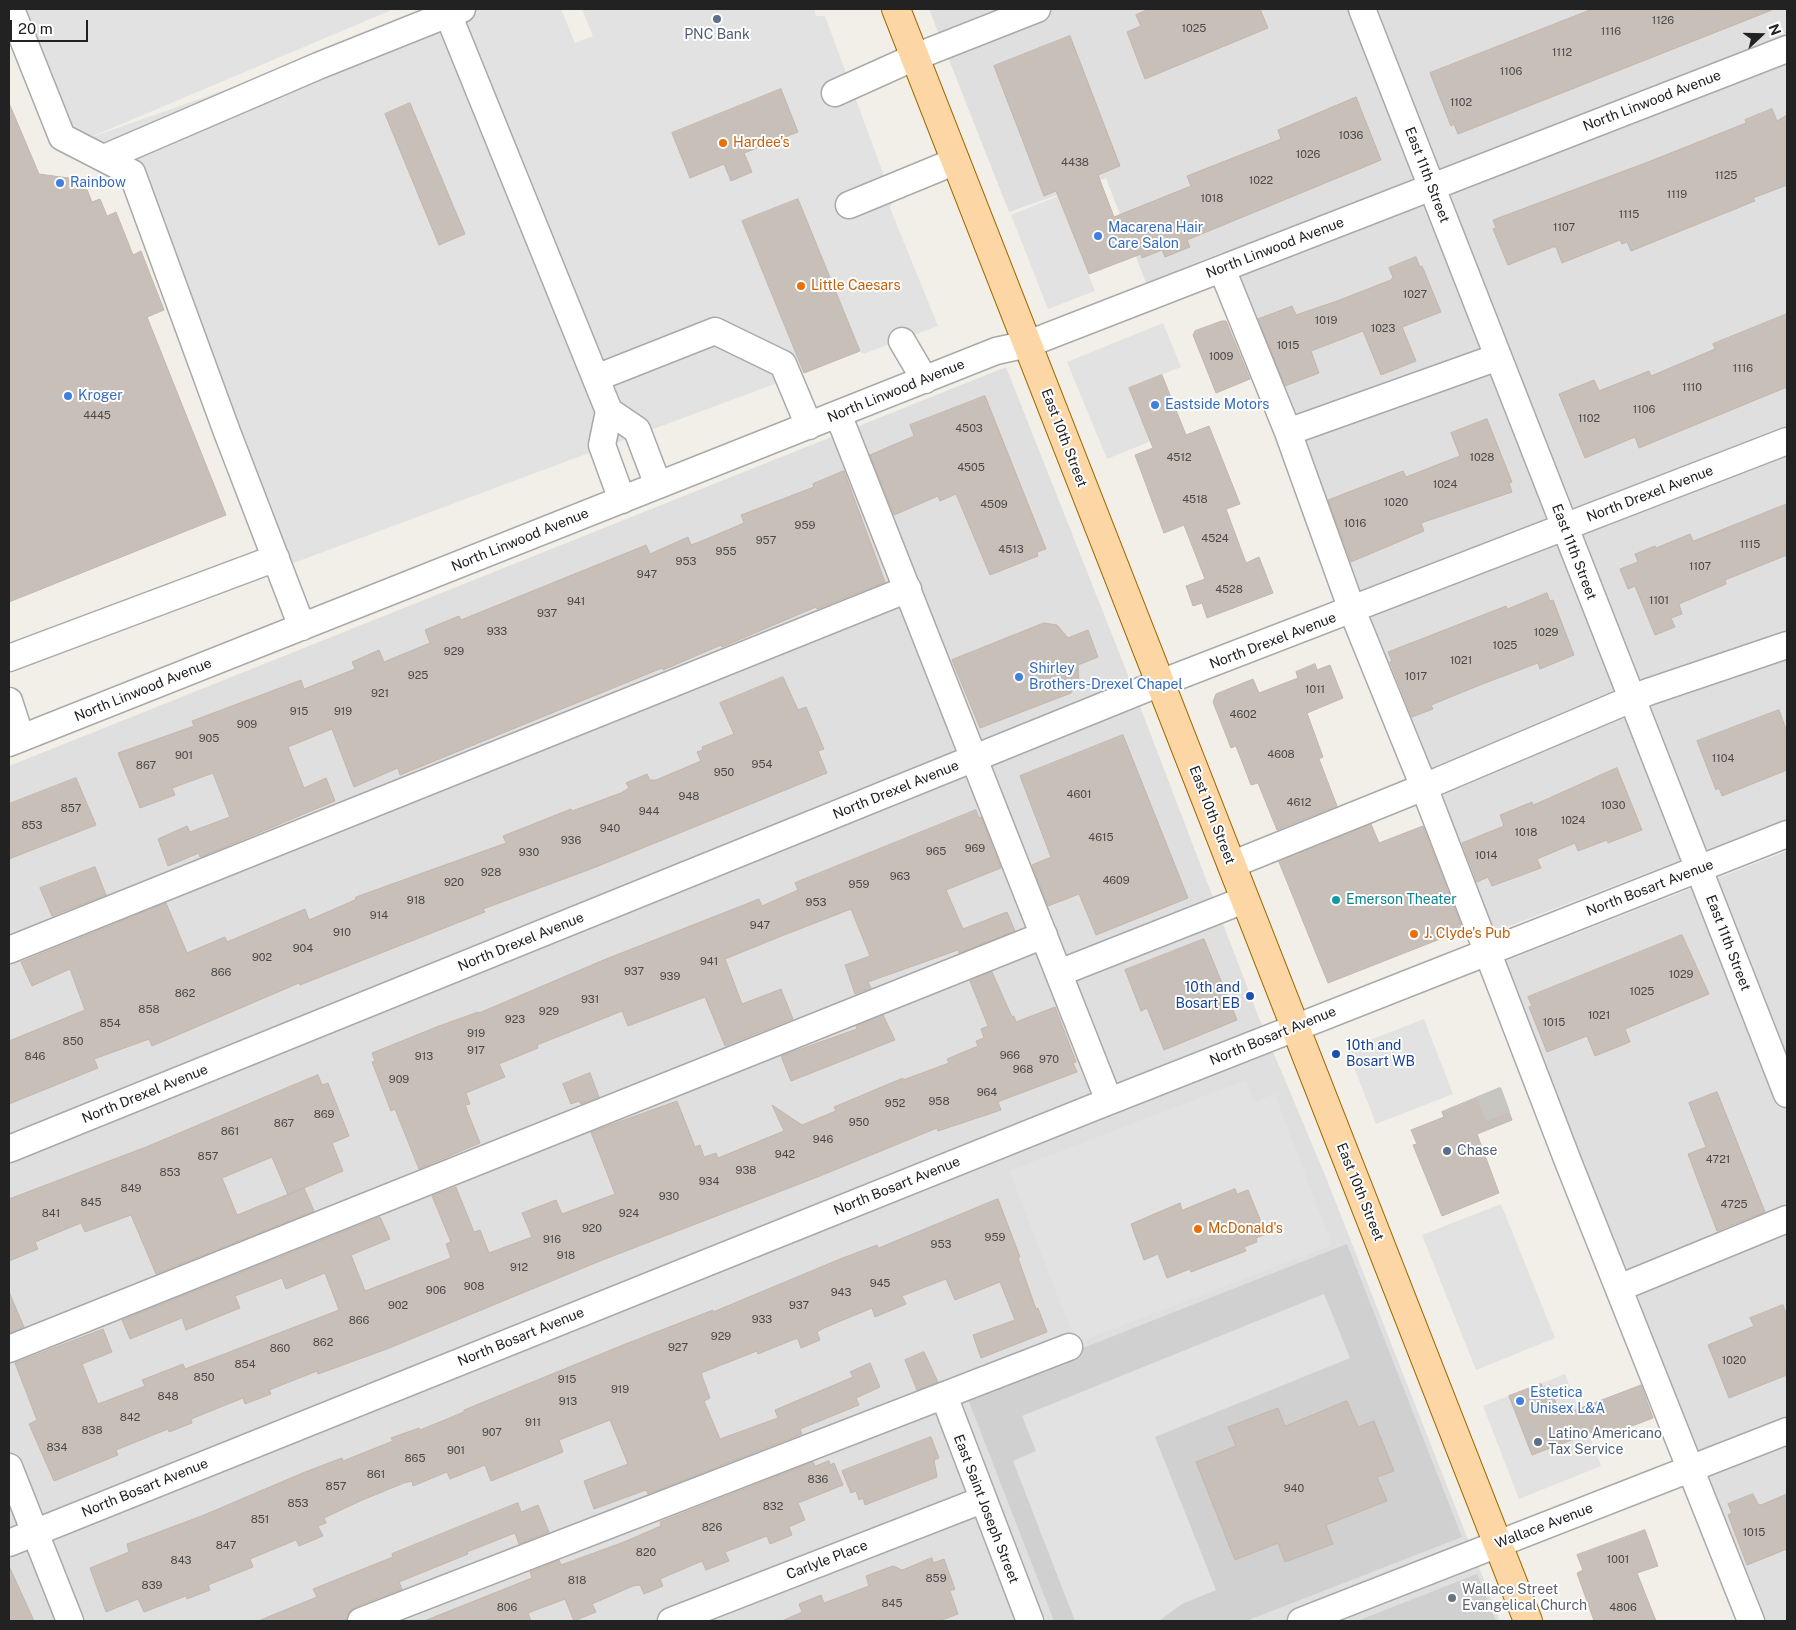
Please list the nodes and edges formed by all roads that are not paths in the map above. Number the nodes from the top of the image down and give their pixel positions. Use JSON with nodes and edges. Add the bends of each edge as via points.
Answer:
{"nodes":[{"id":1,"x":12,"y":9,"type":"edge"},
{"id":2,"x":896,"y":9,"type":"edge"},
{"id":3,"x":1037,"y":9,"type":"edge"},
{"id":4,"x":1362,"y":9,"type":"edge"},
{"id":5,"x":455,"y":12,"type":"edge"},
{"id":6,"x":1787,"y":48,"type":"edge"},
{"id":7,"x":915,"y":57,"type":"junction"},
{"id":8,"x":835,"y":93,"type":"dead end"},
{"id":9,"x":104,"y":158,"type":"junction"},
{"id":10,"x":956,"y":161,"type":"junction"},
{"id":11,"x":1431,"y":187,"type":"junction"},
{"id":12,"x":849,"y":205,"type":"dead end"},
{"id":13,"x":1222,"y":269,"type":"junction"},
{"id":14,"x":902,"y":341,"type":"dead end"},
{"id":15,"x":1028,"y":344,"type":"junction"},
{"id":16,"x":1498,"y":357,"type":"junction"},
{"id":17,"x":596,"y":378,"type":"junction"},
{"id":18,"x":925,"y":380,"type":"junction"},
{"id":19,"x":609,"y":411,"type":"junction"},
{"id":20,"x":838,"y":414,"type":"junction"},
{"id":21,"x":809,"y":426,"type":"junction"},
{"id":22,"x":1288,"y":432,"type":"junction"},
{"id":23,"x":1787,"y":440,"type":"edge"},
{"id":24,"x":658,"y":485,"type":"junction"},
{"id":25,"x":622,"y":500,"type":"junction"},
{"id":26,"x":1565,"y":527,"type":"junction"},
{"id":27,"x":276,"y":558,"type":"junction"},
{"id":28,"x":908,"y":589,"type":"junction"},
{"id":29,"x":1352,"y":610,"type":"junction"},
{"id":30,"x":302,"y":627,"type":"junction"},
{"id":31,"x":1787,"y":645,"type":"edge"},
{"id":32,"x":9,"y":658,"type":"edge"},
{"id":33,"x":1161,"y":684,"type":"junction"},
{"id":34,"x":9,"y":701,"type":"edge"},
{"id":35,"x":1633,"y":701,"type":"junction"},
{"id":36,"x":15,"y":741,"type":"edge"},
{"id":37,"x":974,"y":758,"type":"junction"},
{"id":38,"x":1424,"y":787,"type":"junction"},
{"id":39,"x":1787,"y":834,"type":"edge"},
{"id":40,"x":1231,"y":865,"type":"junction"},
{"id":41,"x":1698,"y":868,"type":"junction"},
{"id":42,"x":1244,"y":900,"type":"junction"},
{"id":43,"x":1044,"y":935,"type":"junction"},
{"id":44,"x":9,"y":950,"type":"edge"},
{"id":45,"x":1488,"y":951,"type":"junction"},
{"id":46,"x":1059,"y":973,"type":"junction"},
{"id":47,"x":1295,"y":1027,"type":"junction"},
{"id":48,"x":1780,"y":1055,"type":"edge"},
{"id":49,"x":1787,"y":1094,"type":"edge"},
{"id":50,"x":1109,"y":1101,"type":"junction"},
{"id":51,"x":9,"y":1149,"type":"edge"},
{"id":52,"x":1787,"y":1219,"type":"edge"},
{"id":53,"x":1619,"y":1288,"type":"junction"},
{"id":54,"x":1069,"y":1347,"type":"dead end"},
{"id":55,"x":9,"y":1349,"type":"edge"},
{"id":56,"x":944,"y":1396,"type":"junction"},
{"id":57,"x":1787,"y":1431,"type":"edge"},
{"id":58,"x":9,"y":1467,"type":"edge"},
{"id":59,"x":1692,"y":1468,"type":"junction"},
{"id":60,"x":982,"y":1500,"type":"junction"},
{"id":61,"x":34,"y":1532,"type":"junction"},
{"id":62,"x":9,"y":1543,"type":"edge"},
{"id":63,"x":1497,"y":1544,"type":"junction"},
{"id":64,"x":70,"y":1621,"type":"edge"},
{"id":65,"x":361,"y":1621,"type":"edge"},
{"id":66,"x":672,"y":1621,"type":"edge"},
{"id":67,"x":1030,"y":1621,"type":"edge"},
{"id":68,"x":1301,"y":1621,"type":"edge"},
{"id":69,"x":1528,"y":1621,"type":"edge"},
{"id":70,"x":1751,"y":1621,"type":"edge"}],
"edges":[{"from":1,"to":9,"type":"street","via":[[62,137]]},
{"from":2,"to":7,"type":"main road","name":"East 10th Street"},
{"from":3,"to":7,"type":"street"},
{"from":4,"to":11,"type":"street","name":"East 11th Street"},
{"from":5,"to":9,"type":"street","via":[[318,66]]},
{"from":5,"to":17,"type":"street"},
{"from":6,"to":11,"type":"street","name":"North Linwood Avenue"},
{"from":7,"to":8,"type":"street"},
{"from":7,"to":10,"type":"main road","name":"East 10th Street"},
{"from":9,"to":27,"type":"street","via":[[132,173]]},
{"from":10,"to":12,"type":"street"},
{"from":10,"to":15,"type":"main road","name":"East 10th Street"},
{"from":11,"to":13,"type":"street","name":"North Linwood Avenue"},
{"from":11,"to":16,"type":"street","name":"East 11th Street"},
{"from":13,"to":15,"type":"street","name":"North Linwood Avenue"},
{"from":13,"to":22,"type":"street"},
{"from":14,"to":18,"type":"street"},
{"from":15,"to":18,"type":"street","name":"North Linwood Avenue","via":[[996,351]]},
{"from":15,"to":33,"type":"main road","name":"East 10th Street"},
{"from":16,"to":22,"type":"street"},
{"from":16,"to":26,"type":"street","name":"East 11th Street"},
{"from":17,"to":19,"type":"street"},
{"from":17,"to":21,"type":"street","via":[[714,331],[783,364]]},
{"from":18,"to":20,"type":"street","name":"North Linwood Avenue"},
{"from":19,"to":24,"type":"street","via":[[637,430]]},
{"from":19,"to":25,"type":"street","via":[[602,446]]},
{"from":20,"to":21,"type":"street","name":"North Linwood Avenue"},
{"from":20,"to":28,"type":"street"},
{"from":21,"to":24,"type":"street","name":"North Linwood Avenue"},
{"from":22,"to":29,"type":"street"},
{"from":23,"to":26,"type":"street","name":"North Drexel Avenue"},
{"from":24,"to":25,"type":"street","name":"North Linwood Avenue"},
{"from":25,"to":30,"type":"street","name":"North Linwood Avenue"},
{"from":26,"to":29,"type":"street","name":"North Drexel Avenue"},
{"from":26,"to":35,"type":"street","name":"East 11th Street"},
{"from":27,"to":30,"type":"street"},
{"from":27,"to":32,"type":"street"},
{"from":28,"to":37,"type":"street"},
{"from":28,"to":44,"type":"street"},
{"from":29,"to":33,"type":"street","name":"North Drexel Avenue"},
{"from":29,"to":38,"type":"street"},
{"from":30,"to":36,"type":"street","name":"North Linwood Avenue"},
{"from":31,"to":35,"type":"street","via":[[1648,692]]},
{"from":33,"to":37,"type":"street","name":"North Drexel Avenue"},
{"from":33,"to":40,"type":"main road","name":"East 10th Street"},
{"from":34,"to":36,"type":"street"},
{"from":35,"to":38,"type":"street"},
{"from":35,"to":41,"type":"street","name":"East 11th Street"},
{"from":37,"to":43,"type":"street"},
{"from":37,"to":51,"type":"street","name":"North Drexel Avenue"},
{"from":38,"to":40,"type":"street"},
{"from":38,"to":45,"type":"street"},
{"from":39,"to":41,"type":"street","name":"North Bosart Avenue"},
{"from":40,"to":42,"type":"main road","name":"East 10th Street"},
{"from":41,"to":45,"type":"street","name":"North Bosart Avenue"},
{"from":41,"to":48,"type":"street","name":"East 11th Street"},
{"from":42,"to":46,"type":"street"},
{"from":42,"to":47,"type":"main road","name":"East 10th Street"},
{"from":43,"to":46,"type":"street"},
{"from":43,"to":55,"type":"street"},
{"from":45,"to":47,"type":"street","name":"North Bosart Avenue"},
{"from":45,"to":53,"type":"street"},
{"from":46,"to":50,"type":"street"},
{"from":47,"to":50,"type":"street","name":"North Bosart Avenue"},
{"from":47,"to":63,"type":"main road","name":"East 10th Street"},
{"from":48,"to":49,"type":"street","name":"East 11th Street"},
{"from":50,"to":61,"type":"street","name":"North Bosart Avenue"},
{"from":52,"to":53,"type":"street"},
{"from":53,"to":59,"type":"street"},
{"from":54,"to":56,"type":"street"},
{"from":56,"to":60,"type":"street","name":"East Saint Joseph Street"},
{"from":56,"to":65,"type":"street"},
{"from":57,"to":59,"type":"street","name":"Wallace Avenue"},
{"from":58,"to":61,"type":"street"},
{"from":59,"to":63,"type":"street","name":"Wallace Avenue"},
{"from":59,"to":70,"type":"street"},
{"from":60,"to":66,"type":"street","name":"Carlyle Place"},
{"from":60,"to":67,"type":"street","name":"East Saint Joseph Street"},
{"from":61,"to":62,"type":"street","name":"North Bosart Avenue"},
{"from":61,"to":64,"type":"street"},
{"from":63,"to":68,"type":"street","name":"Wallace Avenue"},
{"from":63,"to":69,"type":"main road","name":"East 10th Street"}]}
